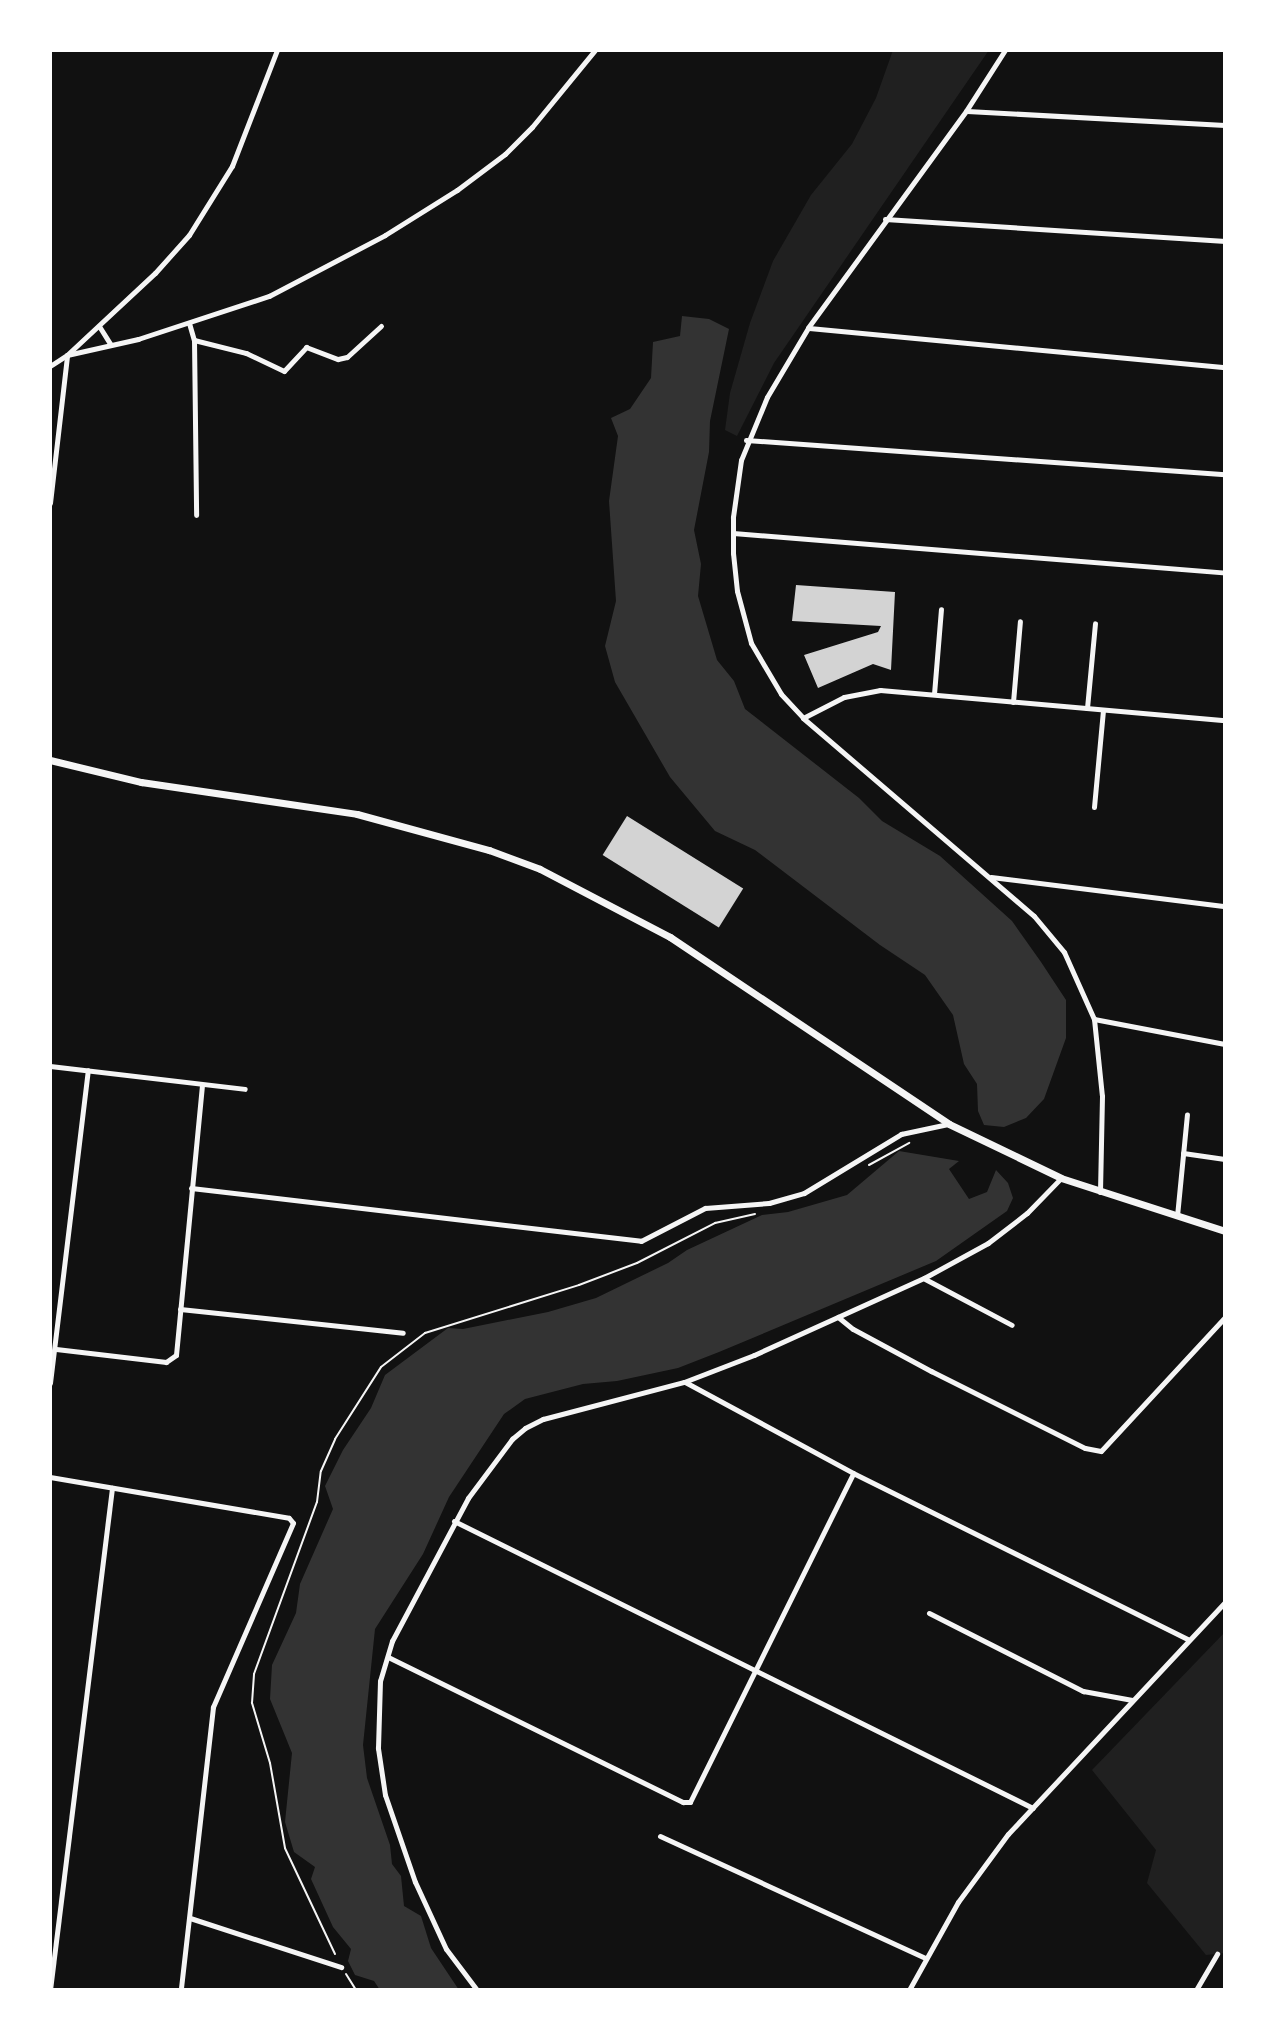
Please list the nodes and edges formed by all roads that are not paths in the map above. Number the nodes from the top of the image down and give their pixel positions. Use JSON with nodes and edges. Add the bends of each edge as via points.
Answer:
{"nodes":[{"id":1,"x":277,"y":50,"type":"edge"},
{"id":2,"x":595,"y":50,"type":"edge"},
{"id":3,"x":1005,"y":50,"type":"edge"},
{"id":4,"x":966,"y":111,"type":"junction"},
{"id":5,"x":1225,"y":125,"type":"edge"},
{"id":6,"x":885,"y":219,"type":"junction"},
{"id":7,"x":1225,"y":241,"type":"edge"},
{"id":8,"x":189,"y":323,"type":"junction"},
{"id":9,"x":99,"y":326,"type":"junction"},
{"id":10,"x":381,"y":326,"type":"dead end"},
{"id":11,"x":808,"y":328,"type":"junction"},
{"id":12,"x":194,"y":340,"type":"junction"},
{"id":13,"x":111,"y":345,"type":"junction"},
{"id":14,"x":67,"y":355,"type":"junction"},
{"id":15,"x":50,"y":366,"type":"edge"},
{"id":16,"x":1225,"y":367,"type":"edge"},
{"id":17,"x":746,"y":440,"type":"junction"},
{"id":18,"x":1225,"y":474,"type":"edge"},
{"id":19,"x":50,"y":503,"type":"edge"},
{"id":20,"x":196,"y":515,"type":"dead end"},
{"id":21,"x":733,"y":533,"type":"junction"},
{"id":22,"x":1225,"y":573,"type":"edge"},
{"id":23,"x":941,"y":609,"type":"dead end"},
{"id":24,"x":1020,"y":621,"type":"dead end"},
{"id":25,"x":1095,"y":623,"type":"dead end"},
{"id":26,"x":934,"y":694,"type":"junction"},
{"id":27,"x":1013,"y":702,"type":"junction"},
{"id":28,"x":1087,"y":708,"type":"junction"},
{"id":29,"x":1103,"y":710,"type":"junction"},
{"id":30,"x":803,"y":718,"type":"junction"},
{"id":31,"x":1225,"y":720,"type":"edge"},
{"id":32,"x":50,"y":760,"type":"edge"},
{"id":33,"x":1094,"y":807,"type":"dead end"},
{"id":34,"x":990,"y":876,"type":"junction"},
{"id":35,"x":1225,"y":906,"type":"edge"},
{"id":36,"x":1094,"y":1019,"type":"junction"},
{"id":37,"x":1225,"y":1044,"type":"edge"},
{"id":38,"x":50,"y":1066,"type":"edge"},
{"id":39,"x":88,"y":1070,"type":"junction"},
{"id":40,"x":202,"y":1085,"type":"junction"},
{"id":41,"x":245,"y":1089,"type":"dead end"},
{"id":42,"x":1187,"y":1114,"type":"dead end"},
{"id":43,"x":949,"y":1124,"type":"junction"},
{"id":44,"x":1183,"y":1153,"type":"junction"},
{"id":45,"x":1225,"y":1159,"type":"edge"},
{"id":46,"x":1061,"y":1178,"type":"junction"},
{"id":47,"x":191,"y":1188,"type":"junction"},
{"id":48,"x":1100,"y":1192,"type":"junction"},
{"id":49,"x":1177,"y":1217,"type":"junction"},
{"id":50,"x":1225,"y":1231,"type":"edge"},
{"id":51,"x":924,"y":1278,"type":"junction"},
{"id":52,"x":180,"y":1309,"type":"junction"},
{"id":53,"x":838,"y":1317,"type":"junction"},
{"id":54,"x":1225,"y":1317,"type":"edge"},
{"id":55,"x":1012,"y":1325,"type":"dead end"},
{"id":56,"x":403,"y":1333,"type":"dead end"},
{"id":57,"x":56,"y":1349,"type":"junction"},
{"id":58,"x":684,"y":1382,"type":"junction"},
{"id":59,"x":50,"y":1383,"type":"edge"},
{"id":60,"x":853,"y":1473,"type":"junction"},
{"id":61,"x":50,"y":1477,"type":"edge"},
{"id":62,"x":112,"y":1488,"type":"junction"},
{"id":63,"x":454,"y":1521,"type":"junction"},
{"id":64,"x":1225,"y":1602,"type":"edge"},
{"id":65,"x":929,"y":1613,"type":"dead end"},
{"id":66,"x":1189,"y":1640,"type":"junction"},
{"id":67,"x":388,"y":1657,"type":"junction"},
{"id":68,"x":755,"y":1669,"type":"junction"},
{"id":69,"x":1133,"y":1700,"type":"junction"},
{"id":70,"x":1033,"y":1808,"type":"junction"},
{"id":71,"x":660,"y":1836,"type":"dead end"},
{"id":72,"x":190,"y":1918,"type":"junction"},
{"id":73,"x":1217,"y":1954,"type":"dead end"},
{"id":74,"x":925,"y":1958,"type":"junction"},
{"id":75,"x":341,"y":1967,"type":"dead end"},
{"id":76,"x":50,"y":1990,"type":"edge"},
{"id":77,"x":181,"y":1990,"type":"edge"},
{"id":78,"x":477,"y":1990,"type":"edge"},
{"id":79,"x":909,"y":1990,"type":"edge"},
{"id":80,"x":1196,"y":1990,"type":"edge"}],
"edges":[{"from":1,"to":9,"type":"street","via":[[215,197],[174,252]]},
{"from":2,"to":8,"type":"street","via":[[532,127],[457,190],[296,283]]},
{"from":3,"to":4,"type":"street"},
{"from":4,"to":5,"type":"street"},
{"from":4,"to":6,"type":"street"},
{"from":6,"to":7,"type":"street"},
{"from":6,"to":11,"type":"street"},
{"from":8,"to":12,"type":"street"},
{"from":8,"to":13,"type":"street"},
{"from":9,"to":13,"type":"street"},
{"from":9,"to":14,"type":"street"},
{"from":10,"to":12,"type":"street","via":[[347,357],[338,359],[306,347],[284,371],[246,353]]},
{"from":11,"to":16,"type":"street"},
{"from":11,"to":17,"type":"street"},
{"from":12,"to":20,"type":"street"},
{"from":13,"to":14,"type":"street"},
{"from":14,"to":15,"type":"street"},
{"from":14,"to":19,"type":"street"},
{"from":17,"to":18,"type":"street"},
{"from":17,"to":21,"type":"street"},
{"from":21,"to":22,"type":"street"},
{"from":21,"to":30,"type":"street","via":[[737,591],[751,643],[781,694]]},
{"from":23,"to":26,"type":"street"},
{"from":24,"to":27,"type":"street"},
{"from":25,"to":28,"type":"street"},
{"from":26,"to":27,"type":"street"},
{"from":26,"to":30,"type":"street","via":[[869,690]]},
{"from":27,"to":28,"type":"street"},
{"from":28,"to":29,"type":"street"},
{"from":29,"to":31,"type":"street"},
{"from":29,"to":33,"type":"street"},
{"from":30,"to":34,"type":"street"},
{"from":32,"to":43,"type":"main road","via":[[141,782],[357,814],[540,869],[670,937]]},
{"from":34,"to":35,"type":"street"},
{"from":34,"to":36,"type":"street","via":[[1064,952]]},
{"from":36,"to":37,"type":"street"},
{"from":36,"to":48,"type":"street","via":[[1102,1096]]},
{"from":38,"to":39,"type":"street"},
{"from":39,"to":40,"type":"street"},
{"from":39,"to":57,"type":"street"},
{"from":40,"to":41,"type":"street"},
{"from":40,"to":47,"type":"street"},
{"from":42,"to":44,"type":"street"},
{"from":43,"to":46,"type":"main road"},
{"from":43,"to":47,"type":"street","via":[[901,1134],[804,1193],[769,1203],[705,1208],[641,1241]]},
{"from":44,"to":45,"type":"street"},
{"from":44,"to":49,"type":"street"},
{"from":46,"to":48,"type":"main road"},
{"from":46,"to":51,"type":"street","via":[[988,1243]]},
{"from":47,"to":52,"type":"street"},
{"from":48,"to":49,"type":"main road"},
{"from":49,"to":50,"type":"main road"},
{"from":51,"to":53,"type":"street"},
{"from":51,"to":55,"type":"street"},
{"from":52,"to":56,"type":"street"},
{"from":52,"to":57,"type":"street","via":[[177,1351],[170,1361]]},
{"from":53,"to":54,"type":"street","via":[[1085,1448],[1101,1451]]},
{"from":53,"to":58,"type":"street"},
{"from":57,"to":59,"type":"street"},
{"from":58,"to":60,"type":"street"},
{"from":58,"to":63,"type":"street","via":[[525,1428]]},
{"from":60,"to":66,"type":"street"},
{"from":60,"to":68,"type":"street"},
{"from":61,"to":62,"type":"street"},
{"from":62,"to":72,"type":"street","via":[[291,1520],[293,1527],[213,1707]]},
{"from":62,"to":76,"type":"street"},
{"from":63,"to":67,"type":"street"},
{"from":63,"to":68,"type":"street"},
{"from":64,"to":66,"type":"street"},
{"from":65,"to":69,"type":"street","via":[[1083,1691]]},
{"from":66,"to":69,"type":"street"},
{"from":67,"to":68,"type":"street","via":[[683,1802],[694,1797]]},
{"from":67,"to":78,"type":"street","via":[[378,1705],[385,1795],[440,1937]]},
{"from":68,"to":70,"type":"street"},
{"from":69,"to":70,"type":"street"},
{"from":70,"to":74,"type":"street","via":[[988,1858]]},
{"from":71,"to":74,"type":"street"},
{"from":72,"to":75,"type":"street"},
{"from":72,"to":77,"type":"street"},
{"from":73,"to":80,"type":"street"},
{"from":74,"to":79,"type":"street"}]}
